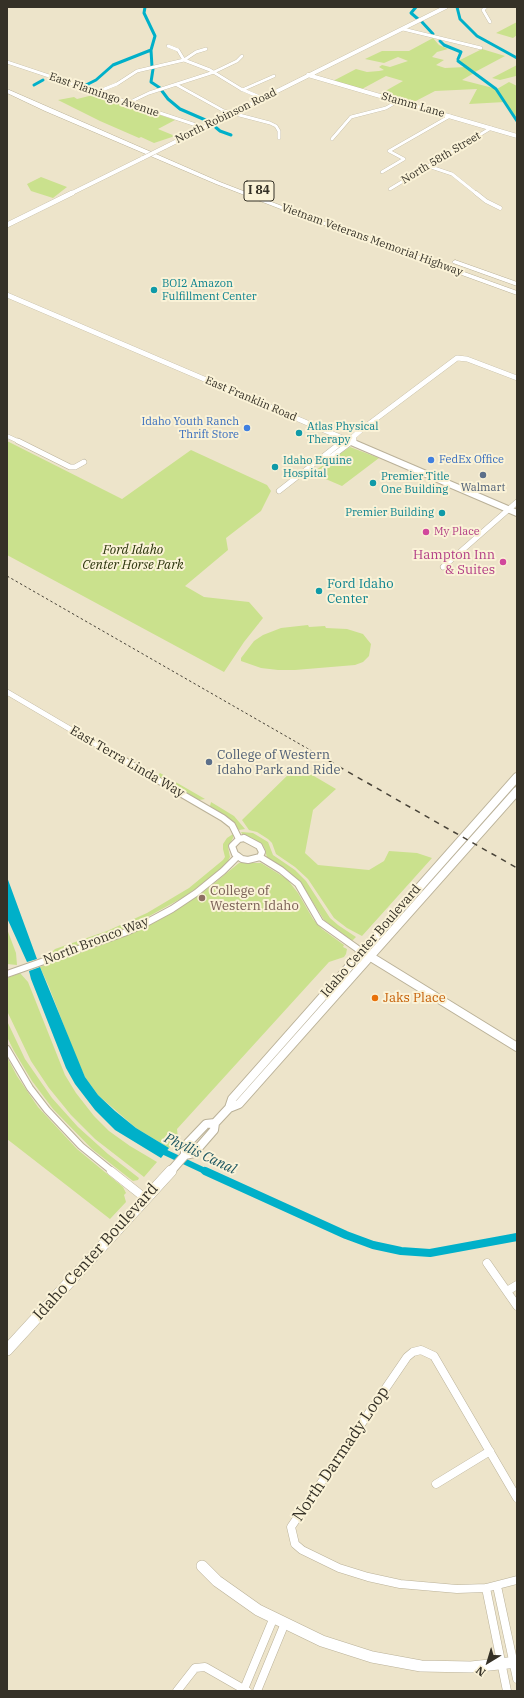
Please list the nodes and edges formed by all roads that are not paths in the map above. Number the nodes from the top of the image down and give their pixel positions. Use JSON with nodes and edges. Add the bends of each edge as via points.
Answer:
{"nodes":[{"id":1,"x":446,"y":7,"type":"edge"},
{"id":2,"x":486,"y":7,"type":"edge"},
{"id":3,"x":490,"y":22,"type":"dead end"},
{"id":4,"x":402,"y":29,"type":"junction"},
{"id":5,"x":168,"y":46,"type":"dead end"},
{"id":6,"x":481,"y":48,"type":"dead end"},
{"id":7,"x":206,"y":49,"type":"dead end"},
{"id":8,"x":242,"y":56,"type":"dead end"},
{"id":9,"x":184,"y":60,"type":"junction"},
{"id":10,"x":7,"y":62,"type":"edge"},
{"id":11,"x":214,"y":72,"type":"junction"},
{"id":12,"x":308,"y":75,"type":"junction"},
{"id":13,"x":274,"y":76,"type":"dead end"},
{"id":14,"x":7,"y":84,"type":"edge"},
{"id":15,"x":177,"y":85,"type":"junction"},
{"id":16,"x":242,"y":90,"type":"junction"},
{"id":17,"x":7,"y":91,"type":"edge"},
{"id":18,"x":97,"y":92,"type":"junction"},
{"id":19,"x":262,"y":98,"type":"junction"},
{"id":20,"x":398,"y":101,"type":"junction"},
{"id":21,"x":128,"y":103,"type":"junction"},
{"id":22,"x":231,"y":113,"type":"junction"},
{"id":23,"x":450,"y":116,"type":"junction"},
{"id":24,"x":202,"y":127,"type":"junction"},
{"id":25,"x":491,"y":128,"type":"junction"},
{"id":26,"x":517,"y":136,"type":"edge"},
{"id":27,"x":279,"y":138,"type":"dead end"},
{"id":28,"x":332,"y":139,"type":"dead end"},
{"id":29,"x":428,"y":166,"type":"junction"},
{"id":30,"x":382,"y":172,"type":"dead end"},
{"id":31,"x":390,"y":188,"type":"dead end"},
{"id":32,"x":500,"y":208,"type":"dead end"},
{"id":33,"x":345,"y":223,"type":"dead end"},
{"id":34,"x":7,"y":225,"type":"edge"},
{"id":35,"x":450,"y":260,"type":"dead end"},
{"id":36,"x":517,"y":284,"type":"edge"},
{"id":37,"x":517,"y":292,"type":"edge"},
{"id":38,"x":7,"y":295,"type":"edge"},
{"id":39,"x":517,"y":378,"type":"edge"},
{"id":40,"x":7,"y":436,"type":"edge"},
{"id":41,"x":350,"y":439,"type":"junction"},
{"id":42,"x":84,"y":462,"type":"dead end"},
{"id":43,"x":279,"y":491,"type":"dead end"},
{"id":44,"x":517,"y":502,"type":"edge"},
{"id":45,"x":509,"y":509,"type":"junction"},
{"id":46,"x":517,"y":513,"type":"edge"},
{"id":47,"x":443,"y":567,"type":"dead end"},
{"id":48,"x":7,"y":692,"type":"edge"},
{"id":49,"x":517,"y":777,"type":"edge"},
{"id":50,"x":517,"y":791,"type":"edge"},
{"id":51,"x":239,"y":839,"type":"junction"},
{"id":52,"x":238,"y":856,"type":"junction"},
{"id":53,"x":260,"y":857,"type":"junction"},
{"id":54,"x":362,"y":952,"type":"junction"},
{"id":55,"x":370,"y":957,"type":"junction"},
{"id":56,"x":7,"y":974,"type":"edge"},
{"id":57,"x":517,"y":1047,"type":"edge"},
{"id":58,"x":7,"y":1049,"type":"edge"},
{"id":59,"x":230,"y":1108,"type":"junction"},
{"id":60,"x":145,"y":1198,"type":"junction"},
{"id":61,"x":487,"y":1263,"type":"dead end"},
{"id":62,"x":517,"y":1285,"type":"edge"},
{"id":63,"x":506,"y":1291,"type":"junction"},
{"id":64,"x":517,"y":1306,"type":"edge"},
{"id":65,"x":7,"y":1350,"type":"edge"},
{"id":66,"x":490,"y":1451,"type":"junction"},
{"id":67,"x":436,"y":1484,"type":"dead end"},
{"id":68,"x":517,"y":1498,"type":"edge"},
{"id":69,"x":202,"y":1566,"type":"dead end"},
{"id":70,"x":517,"y":1580,"type":"edge"},
{"id":71,"x":497,"y":1586,"type":"junction"},
{"id":72,"x":486,"y":1588,"type":"junction"},
{"id":73,"x":279,"y":1620,"type":"junction"},
{"id":74,"x":511,"y":1663,"type":"edge"},
{"id":75,"x":517,"y":1679,"type":"edge"},
{"id":76,"x":246,"y":1690,"type":"edge"},
{"id":77,"x":177,"y":1691,"type":"edge"},
{"id":78,"x":257,"y":1691,"type":"edge"},
{"id":79,"x":507,"y":1691,"type":"edge"}],
"edges":[{"from":1,"to":4,"type":"street","name":"North Robinson Road"},
{"from":2,"to":3,"type":"street","via":[[483,10]]},
{"from":4,"to":6,"type":"street"},
{"from":4,"to":12,"type":"street","name":"North Robinson Road"},
{"from":5,"to":9,"type":"street","via":[[178,50]]},
{"from":7,"to":9,"type":"street"},
{"from":8,"to":11,"type":"street"},
{"from":9,"to":11,"type":"street"},
{"from":9,"to":18,"type":"street","via":[[137,71],[117,84]]},
{"from":10,"to":18,"type":"street","name":"East Flamingo Avenue"},
{"from":11,"to":15,"type":"street"},
{"from":11,"to":16,"type":"street"},
{"from":12,"to":19,"type":"street","name":"North Robinson Road"},
{"from":12,"to":20,"type":"street","name":"Stamm Lane"},
{"from":13,"to":16,"type":"street"},
{"from":14,"to":33,"type":"highway","name":"Vietnam Veterans Memorial Highway","number":"I 84","via":[[185,162]]},
{"from":15,"to":21,"type":"street","via":[[149,93]]},
{"from":15,"to":22,"type":"street"},
{"from":16,"to":19,"type":"street"},
{"from":17,"to":37,"type":"highway","name":"Vietnam Veterans Memorial Highway","number":"I 84","via":[[232,188]]},
{"from":18,"to":21,"type":"street","name":"East Flamingo Avenue"},
{"from":19,"to":22,"type":"street","name":"North Robinson Road"},
{"from":20,"to":23,"type":"street","name":"Stamm Lane"},
{"from":20,"to":28,"type":"street","via":[[386,108],[352,117]]},
{"from":21,"to":24,"type":"street","name":"East Flamingo Avenue"},
{"from":22,"to":24,"type":"street","name":"North Robinson Road"},
{"from":22,"to":27,"type":"street","via":[[276,126]]},
{"from":23,"to":25,"type":"street","name":"Stamm Lane"},
{"from":23,"to":30,"type":"street","via":[[389,151],[404,159]]},
{"from":24,"to":34,"type":"street","name":"North Robinson Road","bridge":true},
{"from":25,"to":26,"type":"street","name":"Stamm Lane"},
{"from":25,"to":29,"type":"street","name":"North 58th Street"},
{"from":29,"to":31,"type":"street","name":"North 58th Street"},
{"from":29,"to":32,"type":"street","via":[[452,174],[486,201]]},
{"from":35,"to":36,"type":"highway","name":"Vietnam Veterans Memorial Highway"},
{"from":38,"to":41,"type":"street","name":"East Franklin Road"},
{"from":39,"to":41,"type":"street","via":[[467,359],[454,360]]},
{"from":40,"to":42,"type":"street","via":[[70,467]]},
{"from":41,"to":43,"type":"street","via":[[331,457],[324,458]]},
{"from":41,"to":45,"type":"street","name":"East Franklin Road"},
{"from":44,"to":45,"type":"street"},
{"from":45,"to":46,"type":"street","name":"East Franklin Road"},
{"from":45,"to":47,"type":"street"},
{"from":48,"to":51,"type":"street","name":"East Terra Linda Way","via":[[223,818],[232,825]]},
{"from":49,"to":54,"type":"street","name":"Idaho Center Boulevard"},
{"from":50,"to":55,"type":"street","name":"Idaho Center Boulevard"},
{"from":51,"to":52,"type":"street","via":[[232,846]]},
{"from":51,"to":53,"type":"street","via":[[250,840],[259,846],[262,852]]},
{"from":52,"to":53,"type":"street","via":[[248,860]]},
{"from":52,"to":56,"type":"street","name":"North Bronco Way","via":[[215,878],[172,909],[124,933]]},
{"from":53,"to":54,"type":"street","via":[[298,884],[320,922]]},
{"from":54,"to":55,"type":"street"},
{"from":54,"to":59,"type":"street","name":"Idaho Center Boulevard","via":[[232,1099]]},
{"from":55,"to":57,"type":"street"},
{"from":55,"to":59,"type":"street","name":"Idaho Center Boulevard","via":[[239,1104]]},
{"from":58,"to":60,"type":"street","via":[[30,1088],[66,1131]]},
{"from":59,"to":60,"type":"street","name":"Idaho Center Boulevard","via":[[215,1123],[214,1130],[194,1153],[185,1155]]},
{"from":60,"to":65,"type":"street","name":"Idaho Center Boulevard"},
{"from":61,"to":63,"type":"street"},
{"from":62,"to":63,"type":"street"},
{"from":63,"to":64,"type":"street"},
{"from":66,"to":67,"type":"street"},
{"from":66,"to":68,"type":"street","name":"North Darmady Loop"},
{"from":66,"to":72,"type":"street","name":"North Darmady Loop","via":[[434,1356],[421,1350],[413,1352],[407,1357],[291,1526],[295,1544],[339,1568],[400,1584]]},
{"from":69,"to":73,"type":"street","via":[[217,1581],[258,1610]]},
{"from":70,"to":71,"type":"street","name":"North Darmady Loop"},
{"from":71,"to":72,"type":"street","name":"North Darmady Loop"},
{"from":71,"to":74,"type":"street"},
{"from":72,"to":74,"type":"street"},
{"from":73,"to":74,"type":"street","via":[[322,1641],[372,1657],[421,1666],[471,1667]]},
{"from":73,"to":76,"type":"street"},
{"from":73,"to":78,"type":"street"},
{"from":74,"to":75,"type":"street"},
{"from":74,"to":79,"type":"street"},
{"from":76,"to":77,"type":"street","via":[[205,1667],[195,1668]]}]}
